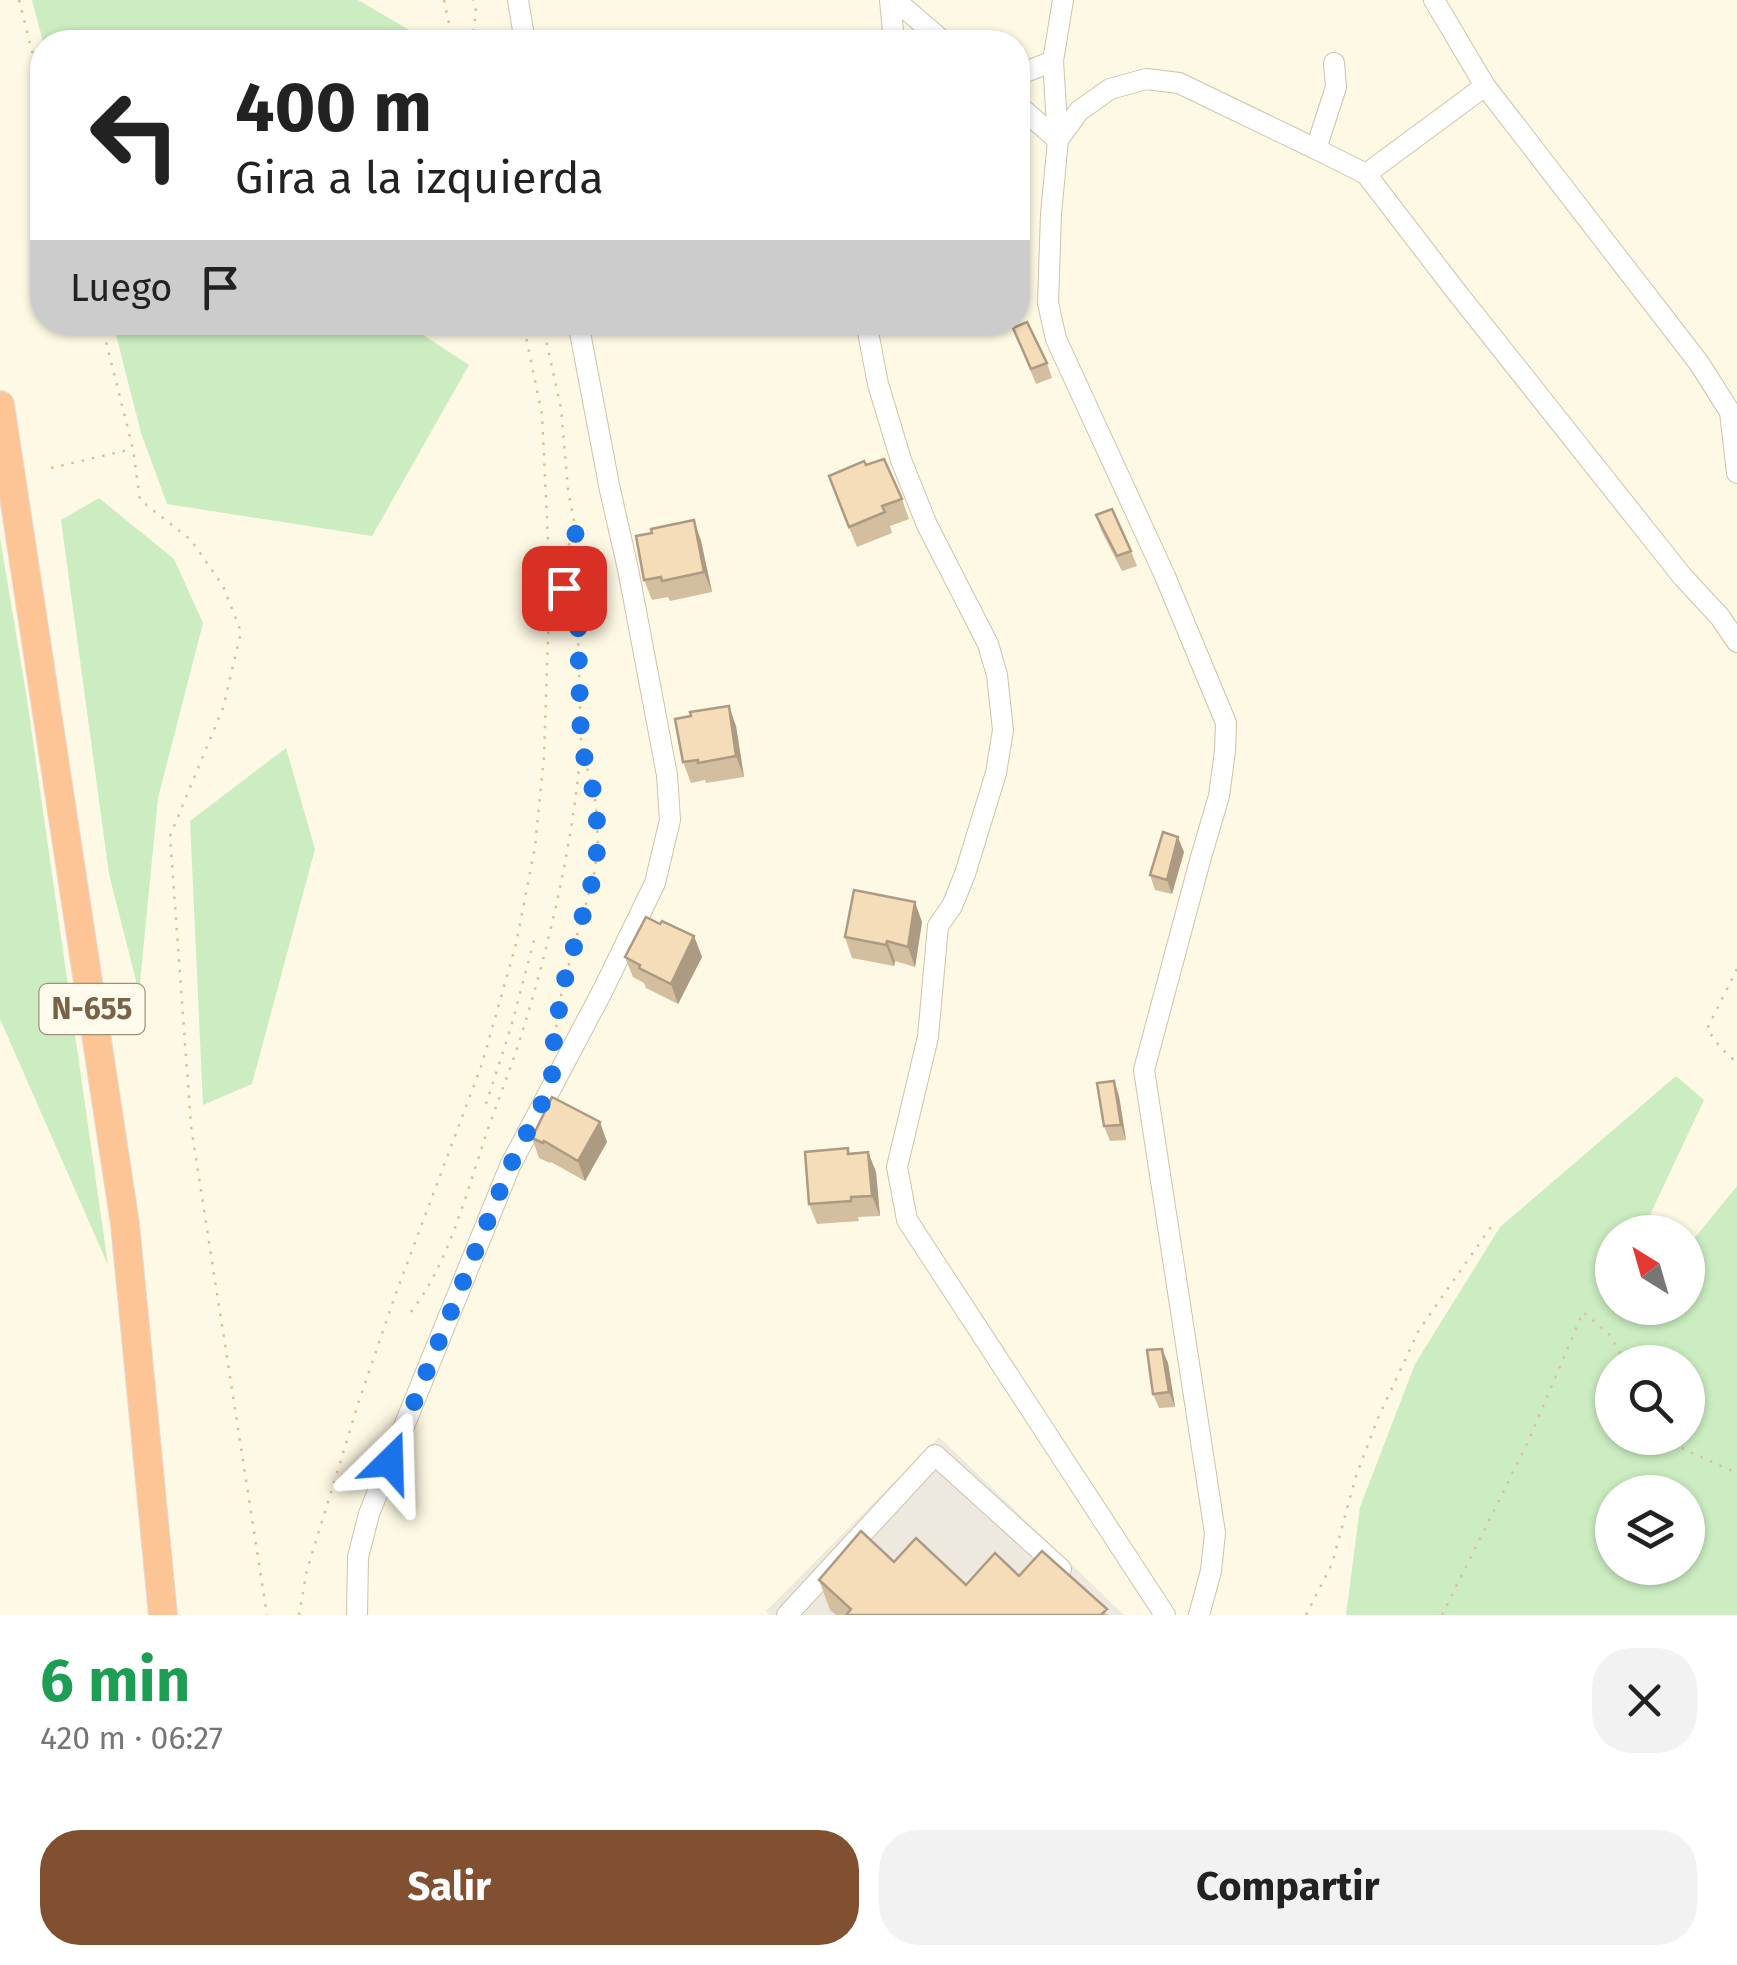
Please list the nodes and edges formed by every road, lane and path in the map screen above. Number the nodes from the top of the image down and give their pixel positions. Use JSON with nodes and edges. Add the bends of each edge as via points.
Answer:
{"nodes":[{"id":1,"x":19,"y":0,"type":"edge"},
{"id":2,"x":444,"y":0,"type":"edge"},
{"id":3,"x":473,"y":0,"type":"edge"},
{"id":4,"x":518,"y":0,"type":"edge"},
{"id":5,"x":893,"y":0,"type":"edge"},
{"id":6,"x":1063,"y":0,"type":"edge"},
{"id":7,"x":1434,"y":0,"type":"edge"},
{"id":8,"x":450,"y":30,"type":"edge"},
{"id":9,"x":474,"y":30,"type":"edge"},
{"id":10,"x":523,"y":30,"type":"edge"},
{"id":11,"x":894,"y":30,"type":"edge"},
{"id":12,"x":929,"y":30,"type":"edge"},
{"id":13,"x":30,"y":43,"type":"edge"},
{"id":14,"x":1054,"y":61,"type":"junction"},
{"id":15,"x":1334,"y":63,"type":"dead end"},
{"id":16,"x":1030,"y":70,"type":"edge"},
{"id":17,"x":1484,"y":86,"type":"junction"},
{"id":18,"x":1030,"y":116,"type":"edge"},
{"id":19,"x":1058,"y":140,"type":"junction"},
{"id":20,"x":1316,"y":149,"type":"junction"},
{"id":21,"x":1366,"y":174,"type":"junction"},
{"id":22,"x":104,"y":335,"type":"edge"},
{"id":23,"x":526,"y":335,"type":"edge"},
{"id":24,"x":545,"y":335,"type":"edge"},
{"id":25,"x":580,"y":335,"type":"edge"},
{"id":26,"x":869,"y":335,"type":"edge"},
{"id":27,"x":0,"y":406,"type":"edge"},
{"id":28,"x":134,"y":448,"type":"junction"},
{"id":29,"x":51,"y":468,"type":"dead end"},
{"id":30,"x":1737,"y":472,"type":"edge"},
{"id":31,"x":576,"y":533,"type":"junction"},
{"id":32,"x":564,"y":588,"type":"dead end"},
{"id":33,"x":1737,"y":642,"type":"edge"},
{"id":34,"x":581,"y":744,"type":"junction"},
{"id":35,"x":536,"y":933,"type":"dead end"},
{"id":36,"x":1737,"y":969,"type":"edge"},
{"id":37,"x":1737,"y":1063,"type":"edge"},
{"id":38,"x":552,"y":1084,"type":"junction"},
{"id":39,"x":486,"y":1104,"type":"dead end"},
{"id":40,"x":1493,"y":1224,"type":"dead end"},
{"id":41,"x":411,"y":1312,"type":"dead end"},
{"id":42,"x":1615,"y":1345,"type":"edge"},
{"id":43,"x":1697,"y":1455,"type":"edge"},
{"id":44,"x":1737,"y":1473,"type":"edge"},
{"id":45,"x":1082,"y":1588,"type":"edge"},
{"id":46,"x":163,"y":1615,"type":"edge"},
{"id":47,"x":267,"y":1615,"type":"edge"},
{"id":48,"x":300,"y":1615,"type":"edge"},
{"id":49,"x":357,"y":1615,"type":"edge"},
{"id":50,"x":786,"y":1615,"type":"edge"},
{"id":51,"x":1165,"y":1615,"type":"edge"},
{"id":52,"x":1199,"y":1615,"type":"edge"},
{"id":53,"x":1306,"y":1615,"type":"edge"},
{"id":54,"x":1442,"y":1615,"type":"edge"}],
"edges":[{"from":1,"to":13,"type":"path"},
{"from":2,"to":8,"type":"path"},
{"from":3,"to":9,"type":"path"},
{"from":4,"to":10,"type":"lane"},
{"from":5,"to":11,"type":"lane"},
{"from":5,"to":12,"type":"lane"},
{"from":6,"to":14,"type":"lane"},
{"from":7,"to":17,"type":"lane"},
{"from":14,"to":16,"type":"lane"},
{"from":14,"to":19,"type":"lane"},
{"from":15,"to":20,"type":"lane","via":[[1336,87]]},
{"from":17,"to":21,"type":"lane"},
{"from":17,"to":30,"type":"lane","via":[[1699,363],[1730,412]]},
{"from":18,"to":19,"type":"lane"},
{"from":19,"to":20,"type":"lane","via":[[1079,111],[1110,89],[1146,79],[1179,83]]},
{"from":19,"to":52,"type":"lane","via":[[1048,304],[1056,339],[1226,723],[1219,796],[1144,1070],[1215,1534]]},
{"from":20,"to":21,"type":"lane"},
{"from":21,"to":33,"type":"lane"},
{"from":22,"to":28,"type":"path"},
{"from":23,"to":48,"type":"path","via":[[542,415],[548,540],[544,756],[535,847],[482,1064],[359,1400],[307,1570]]},
{"from":24,"to":31,"type":"path"},
{"from":25,"to":38,"type":"lane","via":[[667,775],[670,820],[655,883]]},
{"from":26,"to":51,"type":"lane","via":[[901,460],[988,644],[1003,730],[970,860],[938,926],[928,1037],[898,1168],[907,1220]]},
{"from":27,"to":46,"type":"highway","number":"N-655","via":[[124,1224]]},
{"from":28,"to":29,"type":"path"},
{"from":28,"to":47,"type":"path","via":[[140,500],[191,540],[223,586],[241,632],[223,708],[170,836],[191,1126]]},
{"from":31,"to":32,"type":"path","via":[[568,546]]},
{"from":31,"to":34,"type":"path","via":[[584,572]]},
{"from":34,"to":38,"type":"path","via":[[598,843],[562,990]]},
{"from":34,"to":41,"type":"path","via":[[570,841],[522,1034],[460,1212],[427,1291]]},
{"from":35,"to":39,"type":"path"},
{"from":36,"to":37,"type":"path","via":[[1707,1029]]},
{"from":38,"to":49,"type":"lane","via":[[510,1166],[370,1514],[358,1557]]},
{"from":40,"to":53,"type":"path","via":[[1419,1330],[1378,1418],[1332,1564]]},
{"from":42,"to":54,"type":"path","via":[[1583,1312]]},
{"from":43,"to":44,"type":"path"},
{"from":45,"to":50,"type":"lane","via":[[936,1455]]}]}
